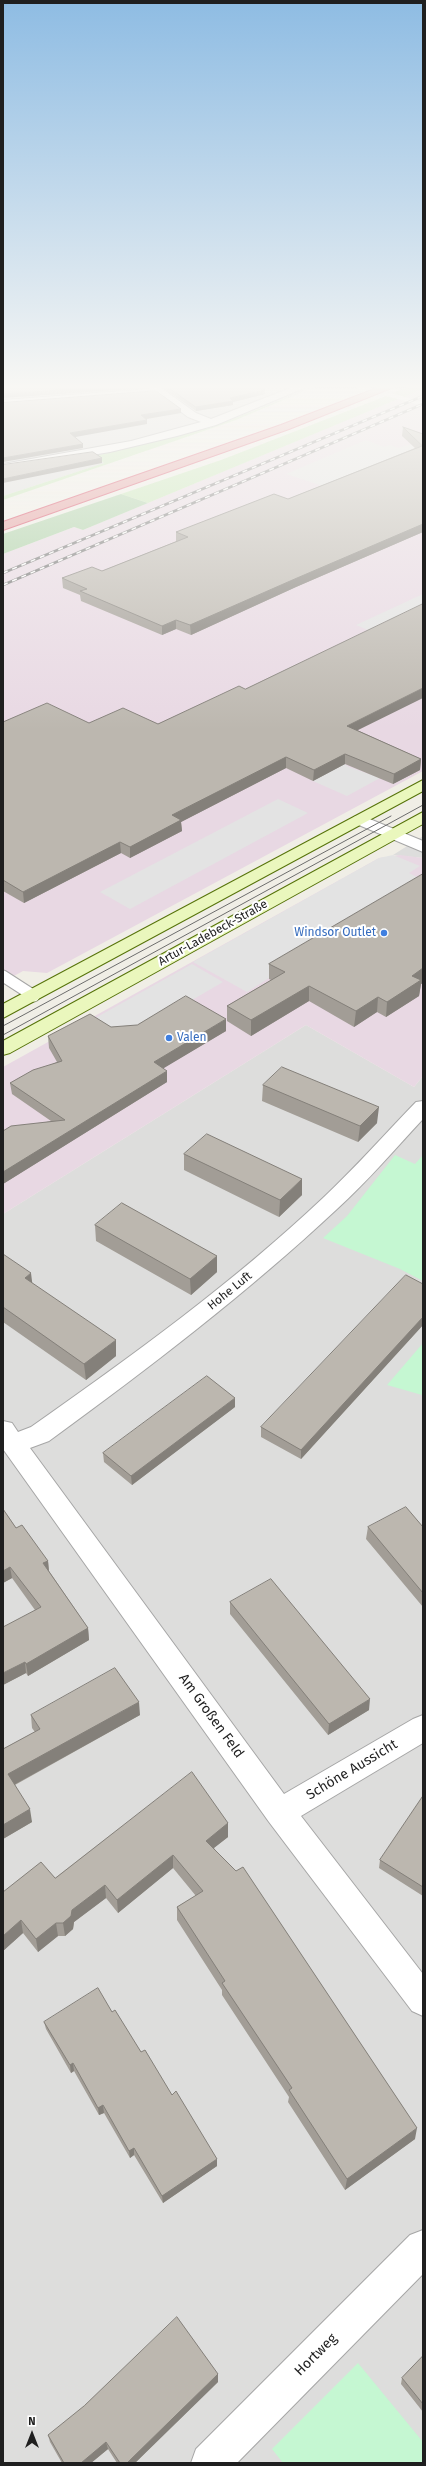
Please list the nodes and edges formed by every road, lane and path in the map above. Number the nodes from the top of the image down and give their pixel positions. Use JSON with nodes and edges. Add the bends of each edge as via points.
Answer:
{"nodes":[{"id":1,"x":77,"y":500,"type":"edge"},
{"id":2,"x":3,"y":526,"type":"edge"},
{"id":3,"x":423,"y":785,"type":"edge"},
{"id":4,"x":423,"y":817,"type":"edge"},
{"id":5,"x":360,"y":820,"type":"junction"},
{"id":6,"x":391,"y":834,"type":"junction"},
{"id":7,"x":423,"y":847,"type":"edge"},
{"id":8,"x":3,"y":976,"type":"edge"},
{"id":9,"x":34,"y":996,"type":"junction"},
{"id":10,"x":3,"y":1012,"type":"edge"},
{"id":11,"x":3,"y":1049,"type":"edge"},
{"id":12,"x":423,"y":1107,"type":"edge"},
{"id":13,"x":8,"y":1437,"type":"edge"},
{"id":14,"x":423,"y":1728,"type":"edge"},
{"id":15,"x":280,"y":1812,"type":"junction"},
{"id":16,"x":423,"y":2000,"type":"edge"},
{"id":17,"x":423,"y":2248,"type":"edge"},
{"id":18,"x":210,"y":2463,"type":"edge"}],
"edges":[{"from":1,"to":2,"type":"highway"},
{"from":3,"to":5,"type":"street"},
{"from":4,"to":6,"type":"street","name":"Artur-Ladebeck-Straße"},
{"from":5,"to":6,"type":"street"},
{"from":5,"to":9,"type":"street"},
{"from":6,"to":7,"type":"street"},
{"from":6,"to":11,"type":"street","name":"Artur-Ladebeck-Straße"},
{"from":8,"to":9,"type":"lane"},
{"from":9,"to":10,"type":"street"},
{"from":12,"to":13,"type":"street","name":"Hohe Luft","via":[[331,1203],[242,1282],[141,1362],[40,1434]]},
{"from":13,"to":15,"type":"street","name":"Am Großen Feld"},
{"from":14,"to":15,"type":"street","name":"Schöne Aussicht"},
{"from":15,"to":16,"type":"street","name":"Am Großen Feld"},
{"from":17,"to":18,"type":"street","name":"Hortweg"}]}
